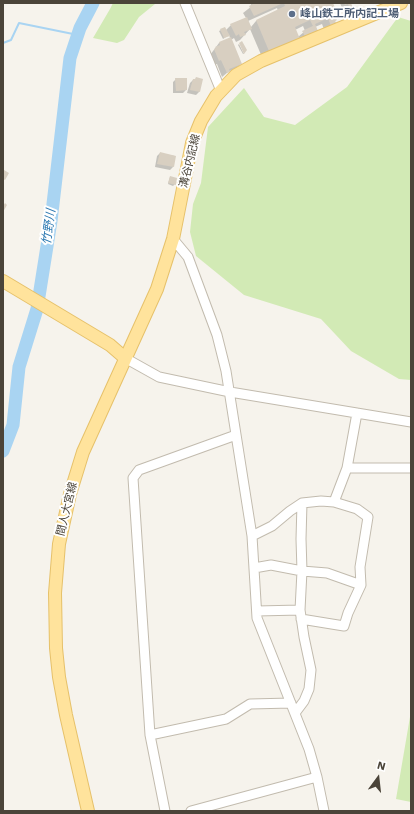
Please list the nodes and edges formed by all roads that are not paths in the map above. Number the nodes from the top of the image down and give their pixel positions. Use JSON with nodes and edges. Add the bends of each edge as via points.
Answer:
{"nodes":[{"id":1,"x":185,"y":3,"type":"edge"},
{"id":2,"x":393,"y":4,"type":"edge"},
{"id":3,"x":221,"y":91,"type":"junction"},
{"id":4,"x":173,"y":239,"type":"junction"},
{"id":5,"x":3,"y":281,"type":"edge"},
{"id":6,"x":125,"y":358,"type":"junction"},
{"id":7,"x":230,"y":392,"type":"junction"},
{"id":8,"x":357,"y":412,"type":"junction"},
{"id":9,"x":411,"y":422,"type":"edge"},
{"id":10,"x":236,"y":435,"type":"junction"},
{"id":11,"x":347,"y":468,"type":"junction"},
{"id":12,"x":411,"y":468,"type":"edge"},
{"id":13,"x":334,"y":502,"type":"junction"},
{"id":14,"x":302,"y":503,"type":"junction"},
{"id":15,"x":252,"y":536,"type":"junction"},
{"id":16,"x":254,"y":568,"type":"junction"},
{"id":17,"x":302,"y":571,"type":"junction"},
{"id":18,"x":361,"y":585,"type":"junction"},
{"id":19,"x":257,"y":610,"type":"junction"},
{"id":20,"x":300,"y":615,"type":"junction"},
{"id":21,"x":290,"y":704,"type":"junction"},
{"id":22,"x":295,"y":714,"type":"junction"},
{"id":23,"x":150,"y":735,"type":"junction"},
{"id":24,"x":317,"y":777,"type":"junction"},
{"id":25,"x":88,"y":811,"type":"edge"},
{"id":26,"x":165,"y":811,"type":"edge"},
{"id":27,"x":191,"y":811,"type":"edge"},
{"id":28,"x":324,"y":811,"type":"edge"}],
"edges":[{"from":1,"to":3,"type":"street"},
{"from":2,"to":3,"type":"main road","name":"溝谷内記線","via":[[261,61],[236,75]]},
{"from":3,"to":4,"type":"main road","name":"溝谷内記線","via":[[201,121],[192,143]]},
{"from":4,"to":6,"type":"main road","name":"溝谷内記線","via":[[157,290]]},
{"from":4,"to":7,"type":"street","via":[[188,257],[217,335]]},
{"from":5,"to":6,"type":"main road","via":[[110,345]]},
{"from":6,"to":7,"type":"street","via":[[159,378]]},
{"from":6,"to":25,"type":"main road","name":"間人大宮線","via":[[76,473],[64,519],[57,567],[55,624],[59,678]]},
{"from":7,"to":8,"type":"street"},
{"from":7,"to":10,"type":"street"},
{"from":8,"to":9,"type":"street"},
{"from":8,"to":11,"type":"street"},
{"from":10,"to":15,"type":"street"},
{"from":10,"to":23,"type":"street","via":[[139,470],[133,478]]},
{"from":11,"to":12,"type":"street"},
{"from":11,"to":13,"type":"street"},
{"from":13,"to":14,"type":"street"},
{"from":13,"to":18,"type":"street","via":[[357,509],[368,517],[360,567]]},
{"from":14,"to":15,"type":"street","via":[[272,526]]},
{"from":14,"to":17,"type":"street"},
{"from":15,"to":16,"type":"street"},
{"from":16,"to":17,"type":"street","via":[[271,565]]},
{"from":16,"to":19,"type":"street"},
{"from":17,"to":18,"type":"street","via":[[327,573]]},
{"from":17,"to":20,"type":"street"},
{"from":18,"to":20,"type":"street","via":[[344,626]]},
{"from":19,"to":20,"type":"street"},
{"from":19,"to":21,"type":"street"},
{"from":20,"to":22,"type":"street","via":[[311,681],[304,701]]},
{"from":21,"to":22,"type":"street"},
{"from":21,"to":23,"type":"street","via":[[250,704],[226,719]]},
{"from":22,"to":24,"type":"street"},
{"from":23,"to":26,"type":"street"},
{"from":24,"to":27,"type":"street"},
{"from":24,"to":28,"type":"street"}]}
